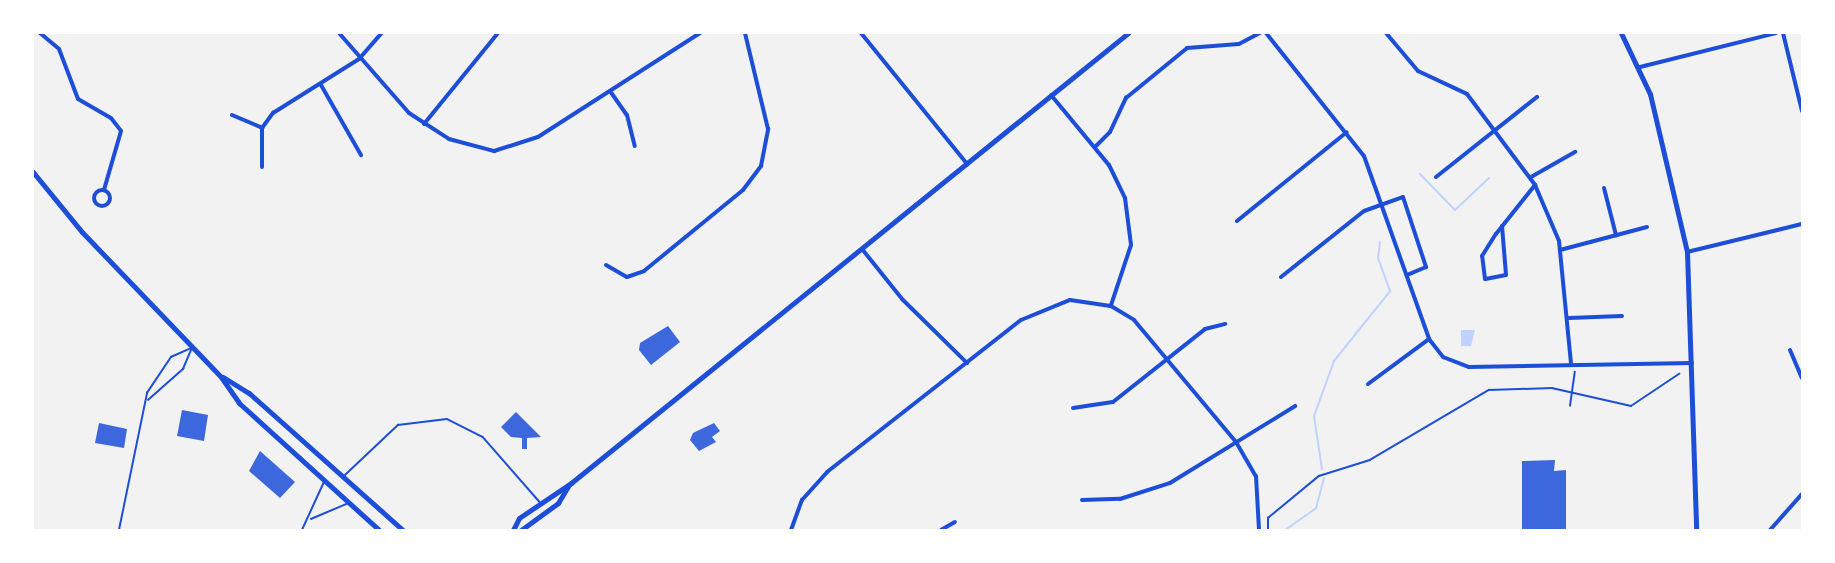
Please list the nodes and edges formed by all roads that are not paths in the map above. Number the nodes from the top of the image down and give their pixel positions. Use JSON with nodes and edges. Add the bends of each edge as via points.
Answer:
{"nodes":[{"id":1,"x":40,"y":33,"type":"edge"},
{"id":2,"x":339,"y":33,"type":"edge"},
{"id":3,"x":382,"y":33,"type":"edge"},
{"id":4,"x":498,"y":33,"type":"edge"},
{"id":5,"x":700,"y":33,"type":"edge"},
{"id":6,"x":745,"y":33,"type":"edge"},
{"id":7,"x":861,"y":33,"type":"edge"},
{"id":8,"x":1128,"y":33,"type":"edge"},
{"id":9,"x":1260,"y":33,"type":"edge"},
{"id":10,"x":1266,"y":33,"type":"edge"},
{"id":11,"x":1386,"y":33,"type":"edge"},
{"id":12,"x":1621,"y":33,"type":"edge"},
{"id":13,"x":1776,"y":33,"type":"edge"},
{"id":14,"x":1783,"y":33,"type":"edge"},
{"id":15,"x":359,"y":60,"type":"junction"},
{"id":16,"x":1640,"y":67,"type":"junction"},
{"id":17,"x":320,"y":85,"type":"junction"},
{"id":18,"x":610,"y":91,"type":"junction"},
{"id":19,"x":1051,"y":95,"type":"junction"},
{"id":20,"x":1537,"y":97,"type":"dead end"},
{"id":21,"x":1802,"y":111,"type":"edge"},
{"id":22,"x":232,"y":115,"type":"dead end"},
{"id":23,"x":424,"y":124,"type":"junction"},
{"id":24,"x":262,"y":128,"type":"junction"},
{"id":25,"x":1496,"y":130,"type":"junction"},
{"id":26,"x":1347,"y":132,"type":"junction"},
{"id":27,"x":635,"y":146,"type":"dead end"},
{"id":28,"x":1095,"y":147,"type":"junction"},
{"id":29,"x":1575,"y":152,"type":"dead end"},
{"id":30,"x":361,"y":155,"type":"dead end"},
{"id":31,"x":967,"y":165,"type":"junction"},
{"id":32,"x":262,"y":167,"type":"dead end"},
{"id":33,"x":33,"y":172,"type":"edge"},
{"id":34,"x":1436,"y":177,"type":"dead end"},
{"id":35,"x":1531,"y":177,"type":"junction"},
{"id":36,"x":1535,"y":185,"type":"junction"},
{"id":37,"x":1604,"y":188,"type":"dead end"},
{"id":38,"x":104,"y":190,"type":"junction"},
{"id":39,"x":1381,"y":203,"type":"junction"},
{"id":40,"x":1237,"y":221,"type":"dead end"},
{"id":41,"x":1802,"y":224,"type":"edge"},
{"id":42,"x":1503,"y":226,"type":"junction"},
{"id":43,"x":1647,"y":227,"type":"dead end"},
{"id":44,"x":1616,"y":235,"type":"junction"},
{"id":45,"x":862,"y":249,"type":"junction"},
{"id":46,"x":1560,"y":250,"type":"junction"},
{"id":47,"x":1687,"y":252,"type":"junction"},
{"id":48,"x":606,"y":265,"type":"dead end"},
{"id":49,"x":1407,"y":275,"type":"junction"},
{"id":50,"x":1281,"y":277,"type":"dead end"},
{"id":51,"x":1111,"y":306,"type":"junction"},
{"id":52,"x":1622,"y":316,"type":"dead end"},
{"id":53,"x":1569,"y":318,"type":"junction"},
{"id":54,"x":1225,"y":324,"type":"dead end"},
{"id":55,"x":1429,"y":339,"type":"junction"},
{"id":56,"x":192,"y":348,"type":"junction"},
{"id":57,"x":1790,"y":350,"type":"dead end"},
{"id":58,"x":1167,"y":359,"type":"junction"},
{"id":59,"x":967,"y":363,"type":"junction"},
{"id":60,"x":1571,"y":363,"type":"junction"},
{"id":61,"x":1692,"y":363,"type":"junction"},
{"id":62,"x":221,"y":377,"type":"junction"},
{"id":63,"x":1802,"y":378,"type":"edge"},
{"id":64,"x":1368,"y":384,"type":"dead end"},
{"id":65,"x":147,"y":400,"type":"junction"},
{"id":66,"x":1295,"y":406,"type":"dead end"},
{"id":67,"x":1073,"y":408,"type":"dead end"},
{"id":68,"x":1236,"y":442,"type":"junction"},
{"id":69,"x":343,"y":477,"type":"junction"},
{"id":70,"x":324,"y":481,"type":"junction"},
{"id":71,"x":571,"y":483,"type":"junction"},
{"id":72,"x":1802,"y":494,"type":"edge"},
{"id":73,"x":1082,"y":500,"type":"dead end"},
{"id":74,"x":540,"y":502,"type":"junction"},
{"id":75,"x":350,"y":504,"type":"junction"},
{"id":76,"x":310,"y":520,"type":"junction"},
{"id":77,"x":955,"y":522,"type":"dead end"},
{"id":78,"x":118,"y":530,"type":"edge"},
{"id":79,"x":302,"y":530,"type":"edge"},
{"id":80,"x":379,"y":530,"type":"edge"},
{"id":81,"x":403,"y":530,"type":"edge"},
{"id":82,"x":513,"y":530,"type":"edge"},
{"id":83,"x":521,"y":530,"type":"edge"},
{"id":84,"x":791,"y":530,"type":"edge"},
{"id":85,"x":941,"y":530,"type":"edge"},
{"id":86,"x":1259,"y":530,"type":"edge"},
{"id":87,"x":1696,"y":530,"type":"edge"},
{"id":88,"x":1770,"y":530,"type":"edge"}],
"edges":[{"from":1,"to":38,"type":"street","via":[[58,50],[78,99],[111,118],[121,131]]},
{"from":2,"to":15,"type":"street"},
{"from":3,"to":15,"type":"street"},
{"from":4,"to":23,"type":"street"},
{"from":5,"to":18,"type":"street"},
{"from":6,"to":48,"type":"street","via":[[768,129],[767,151],[755,175],[644,271],[627,277]]},
{"from":7,"to":31,"type":"street"},
{"from":8,"to":19,"type":"main road"},
{"from":9,"to":28,"type":"street","via":[[1239,44],[1187,48],[1126,98],[1110,132]]},
{"from":10,"to":26,"type":"street"},
{"from":11,"to":25,"type":"street","via":[[1418,71],[1465,92]]},
{"from":12,"to":16,"type":"main road"},
{"from":13,"to":16,"type":"street"},
{"from":14,"to":21,"type":"street"},
{"from":15,"to":17,"type":"street"},
{"from":15,"to":23,"type":"street"},
{"from":16,"to":47,"type":"main road"},
{"from":17,"to":24,"type":"street","via":[[283,104]]},
{"from":17,"to":30,"type":"street"},
{"from":18,"to":23,"type":"street","via":[[538,137],[504,151],[472,148]]},
{"from":18,"to":27,"type":"street","via":[[627,115]]},
{"from":19,"to":28,"type":"street"},
{"from":19,"to":31,"type":"main road"},
{"from":20,"to":25,"type":"street"},
{"from":22,"to":24,"type":"street"},
{"from":24,"to":32,"type":"street"},
{"from":25,"to":34,"type":"street"},
{"from":25,"to":35,"type":"street"},
{"from":26,"to":39,"type":"street","via":[[1364,156]]},
{"from":26,"to":40,"type":"street"},
{"from":28,"to":51,"type":"street","via":[[1121,186],[1130,222],[1128,258]]},
{"from":29,"to":35,"type":"street"},
{"from":31,"to":45,"type":"main road"},
{"from":33,"to":56,"type":"main road"},
{"from":35,"to":36,"type":"street"},
{"from":36,"to":42,"type":"street"},
{"from":36,"to":46,"type":"street"},
{"from":37,"to":44,"type":"street"},
{"from":38,"to":38,"type":"street","via":[[94,197],[101,207],[111,198]]},
{"from":39,"to":49,"type":"street"},
{"from":39,"to":49,"type":"street","via":[[1403,197],[1426,267]]},
{"from":39,"to":50,"type":"street"},
{"from":41,"to":47,"type":"street"},
{"from":42,"to":42,"type":"street","via":[[1482,256],[1486,280],[1506,275]]},
{"from":43,"to":44,"type":"street"},
{"from":44,"to":46,"type":"street"},
{"from":45,"to":59,"type":"street","via":[[903,300]]},
{"from":45,"to":71,"type":"main road"},
{"from":46,"to":53,"type":"street"},
{"from":47,"to":61,"type":"main road"},
{"from":49,"to":55,"type":"street"},
{"from":51,"to":58,"type":"street","via":[[1134,320]]},
{"from":51,"to":59,"type":"street","via":[[1070,300],[1044,306]]},
{"from":52,"to":53,"type":"street"},
{"from":53,"to":60,"type":"street"},
{"from":54,"to":58,"type":"street","via":[[1205,329]]},
{"from":55,"to":60,"type":"street","via":[[1443,357],[1461,365]]},
{"from":55,"to":64,"type":"street"},
{"from":56,"to":62,"type":"main road"},
{"from":56,"to":65,"type":"lane","via":[[183,369]]},
{"from":56,"to":65,"type":"lane","via":[[171,357]]},
{"from":57,"to":63,"type":"street"},
{"from":58,"to":67,"type":"street","via":[[1113,402]]},
{"from":58,"to":68,"type":"street"},
{"from":59,"to":84,"type":"street","via":[[819,479],[802,500]]},
{"from":60,"to":61,"type":"street"},
{"from":61,"to":87,"type":"main road"},
{"from":62,"to":69,"type":"main road","via":[[249,393]]},
{"from":62,"to":70,"type":"main road","via":[[239,404]]},
{"from":65,"to":78,"type":"lane"},
{"from":66,"to":68,"type":"street"},
{"from":68,"to":73,"type":"street","via":[[1151,491]]},
{"from":68,"to":86,"type":"street","via":[[1256,476]]},
{"from":69,"to":74,"type":"lane","via":[[398,425],[447,419],[483,437]]},
{"from":69,"to":81,"type":"main road"},
{"from":70,"to":75,"type":"main road"},
{"from":70,"to":76,"type":"lane"},
{"from":71,"to":74,"type":"main road"},
{"from":71,"to":83,"type":"main road","via":[[558,503]]},
{"from":72,"to":88,"type":"street"},
{"from":74,"to":82,"type":"main road"},
{"from":75,"to":76,"type":"lane","via":[[328,508]]},
{"from":75,"to":80,"type":"main road"},
{"from":76,"to":79,"type":"lane"},
{"from":77,"to":85,"type":"street"}]}
